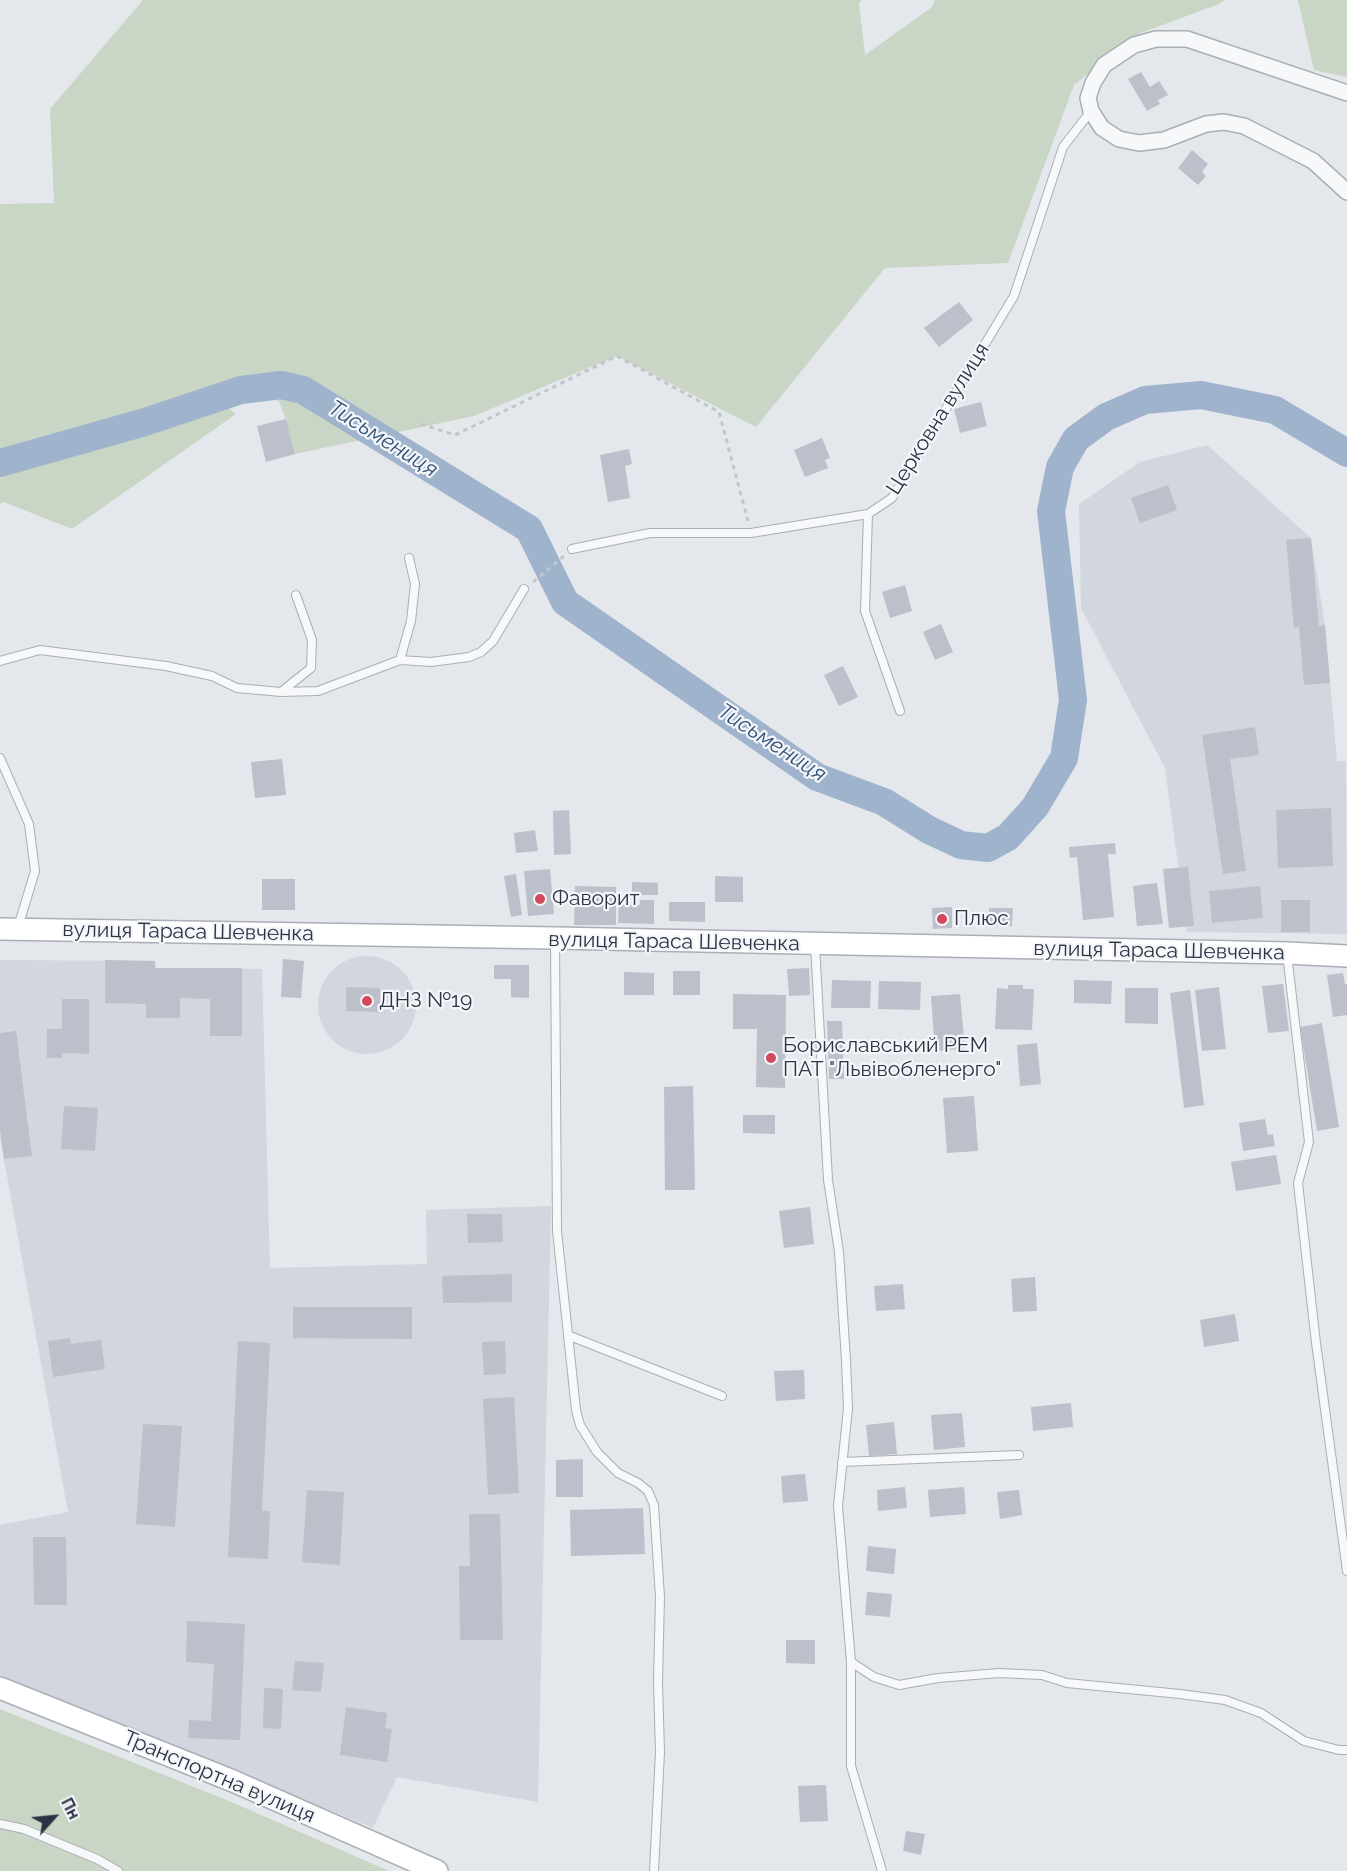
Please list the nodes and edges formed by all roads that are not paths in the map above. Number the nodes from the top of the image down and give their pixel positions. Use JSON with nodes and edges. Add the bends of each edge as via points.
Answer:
{"nodes":[{"id":1,"x":1347,"y":93,"type":"edge"},
{"id":2,"x":1091,"y":111,"type":"junction"},
{"id":3,"x":1347,"y":192,"type":"edge"},
{"id":4,"x":867,"y":514,"type":"junction"},
{"id":5,"x":572,"y":549,"type":"road end"},
{"id":6,"x":409,"y":558,"type":"dead end"},
{"id":7,"x":524,"y":589,"type":"road end"},
{"id":8,"x":296,"y":595,"type":"dead end"},
{"id":9,"x":400,"y":660,"type":"junction"},
{"id":10,"x":0,"y":661,"type":"edge"},
{"id":11,"x":281,"y":692,"type":"junction"},
{"id":12,"x":900,"y":711,"type":"dead end"},
{"id":13,"x":0,"y":758,"type":"edge"},
{"id":14,"x":9,"y":929,"type":"edge"},
{"id":15,"x":555,"y":938,"type":"junction"},
{"id":16,"x":815,"y":945,"type":"junction"},
{"id":17,"x":1287,"y":953,"type":"junction"},
{"id":18,"x":1347,"y":956,"type":"edge"},
{"id":19,"x":570,"y":1336,"type":"junction"},
{"id":20,"x":722,"y":1396,"type":"dead end"},
{"id":21,"x":1019,"y":1455,"type":"dead end"},
{"id":22,"x":842,"y":1462,"type":"junction"},
{"id":23,"x":1347,"y":1571,"type":"edge"},
{"id":24,"x":851,"y":1662,"type":"junction"},
{"id":25,"x":0,"y":1688,"type":"edge"},
{"id":26,"x":1347,"y":1750,"type":"edge"},
{"id":27,"x":0,"y":1824,"type":"edge"},
{"id":28,"x":118,"y":1871,"type":"edge"},
{"id":29,"x":437,"y":1871,"type":"edge"},
{"id":30,"x":654,"y":1871,"type":"edge"},
{"id":31,"x":882,"y":1871,"type":"edge"}],
"edges":[{"from":1,"to":2,"type":"street","via":[[1187,39],[1156,39],[1134,45],[1104,65],[1088,98]]},
{"from":2,"to":3,"type":"street","via":[[1102,128],[1119,139],[1139,143],[1164,140],[1206,124],[1244,126],[1313,161]]},
{"from":2,"to":4,"type":"lane","name":"Церковна вулиця","via":[[1063,147],[1014,296],[892,498]]},
{"from":4,"to":5,"type":"lane","name":"Церковна вулиця","via":[[751,533],[650,533]]},
{"from":4,"to":12,"type":"lane","via":[[865,611]]},
{"from":6,"to":9,"type":"lane","via":[[415,584],[411,621]]},
{"from":7,"to":9,"type":"lane","via":[[493,641],[481,652],[431,662]]},
{"from":8,"to":11,"type":"lane","via":[[312,640],[311,668]]},
{"from":9,"to":11,"type":"lane","via":[[318,691]]},
{"from":10,"to":11,"type":"lane","via":[[40,650],[166,666],[212,676],[237,688]]},
{"from":13,"to":14,"type":"lane","via":[[29,824],[35,871]]},
{"from":14,"to":15,"type":"main road","name":"вулиця Тараса Шевченка"},
{"from":15,"to":16,"type":"main road","name":"вулиця Тараса Шевченка"},
{"from":15,"to":19,"type":"lane","via":[[557,1231]]},
{"from":16,"to":17,"type":"main road","name":"вулиця Тараса Шевченка"},
{"from":16,"to":22,"type":"lane","via":[[828,1180],[844,1315],[848,1408]]},
{"from":17,"to":18,"type":"main road","name":"вулиця Тараса Шевченка"},
{"from":17,"to":23,"type":"lane","via":[[1309,1142],[1298,1183]]},
{"from":19,"to":20,"type":"lane"},
{"from":19,"to":30,"type":"lane","via":[[573,1390],[580,1425],[597,1452],[618,1473],[648,1491],[654,1505],[660,1597],[660,1752]]},
{"from":21,"to":22,"type":"lane"},
{"from":22,"to":24,"type":"lane","via":[[838,1506]]},
{"from":24,"to":26,"type":"lane","via":[[874,1677],[899,1685],[999,1673],[1042,1675],[1067,1683],[1225,1700],[1261,1713],[1304,1741]]},
{"from":24,"to":31,"type":"lane","via":[[850,1766]]},
{"from":25,"to":29,"type":"main road","name":"Транспортна вулиця","via":[[233,1781]]},
{"from":27,"to":28,"type":"lane","via":[[24,1829]]}]}
